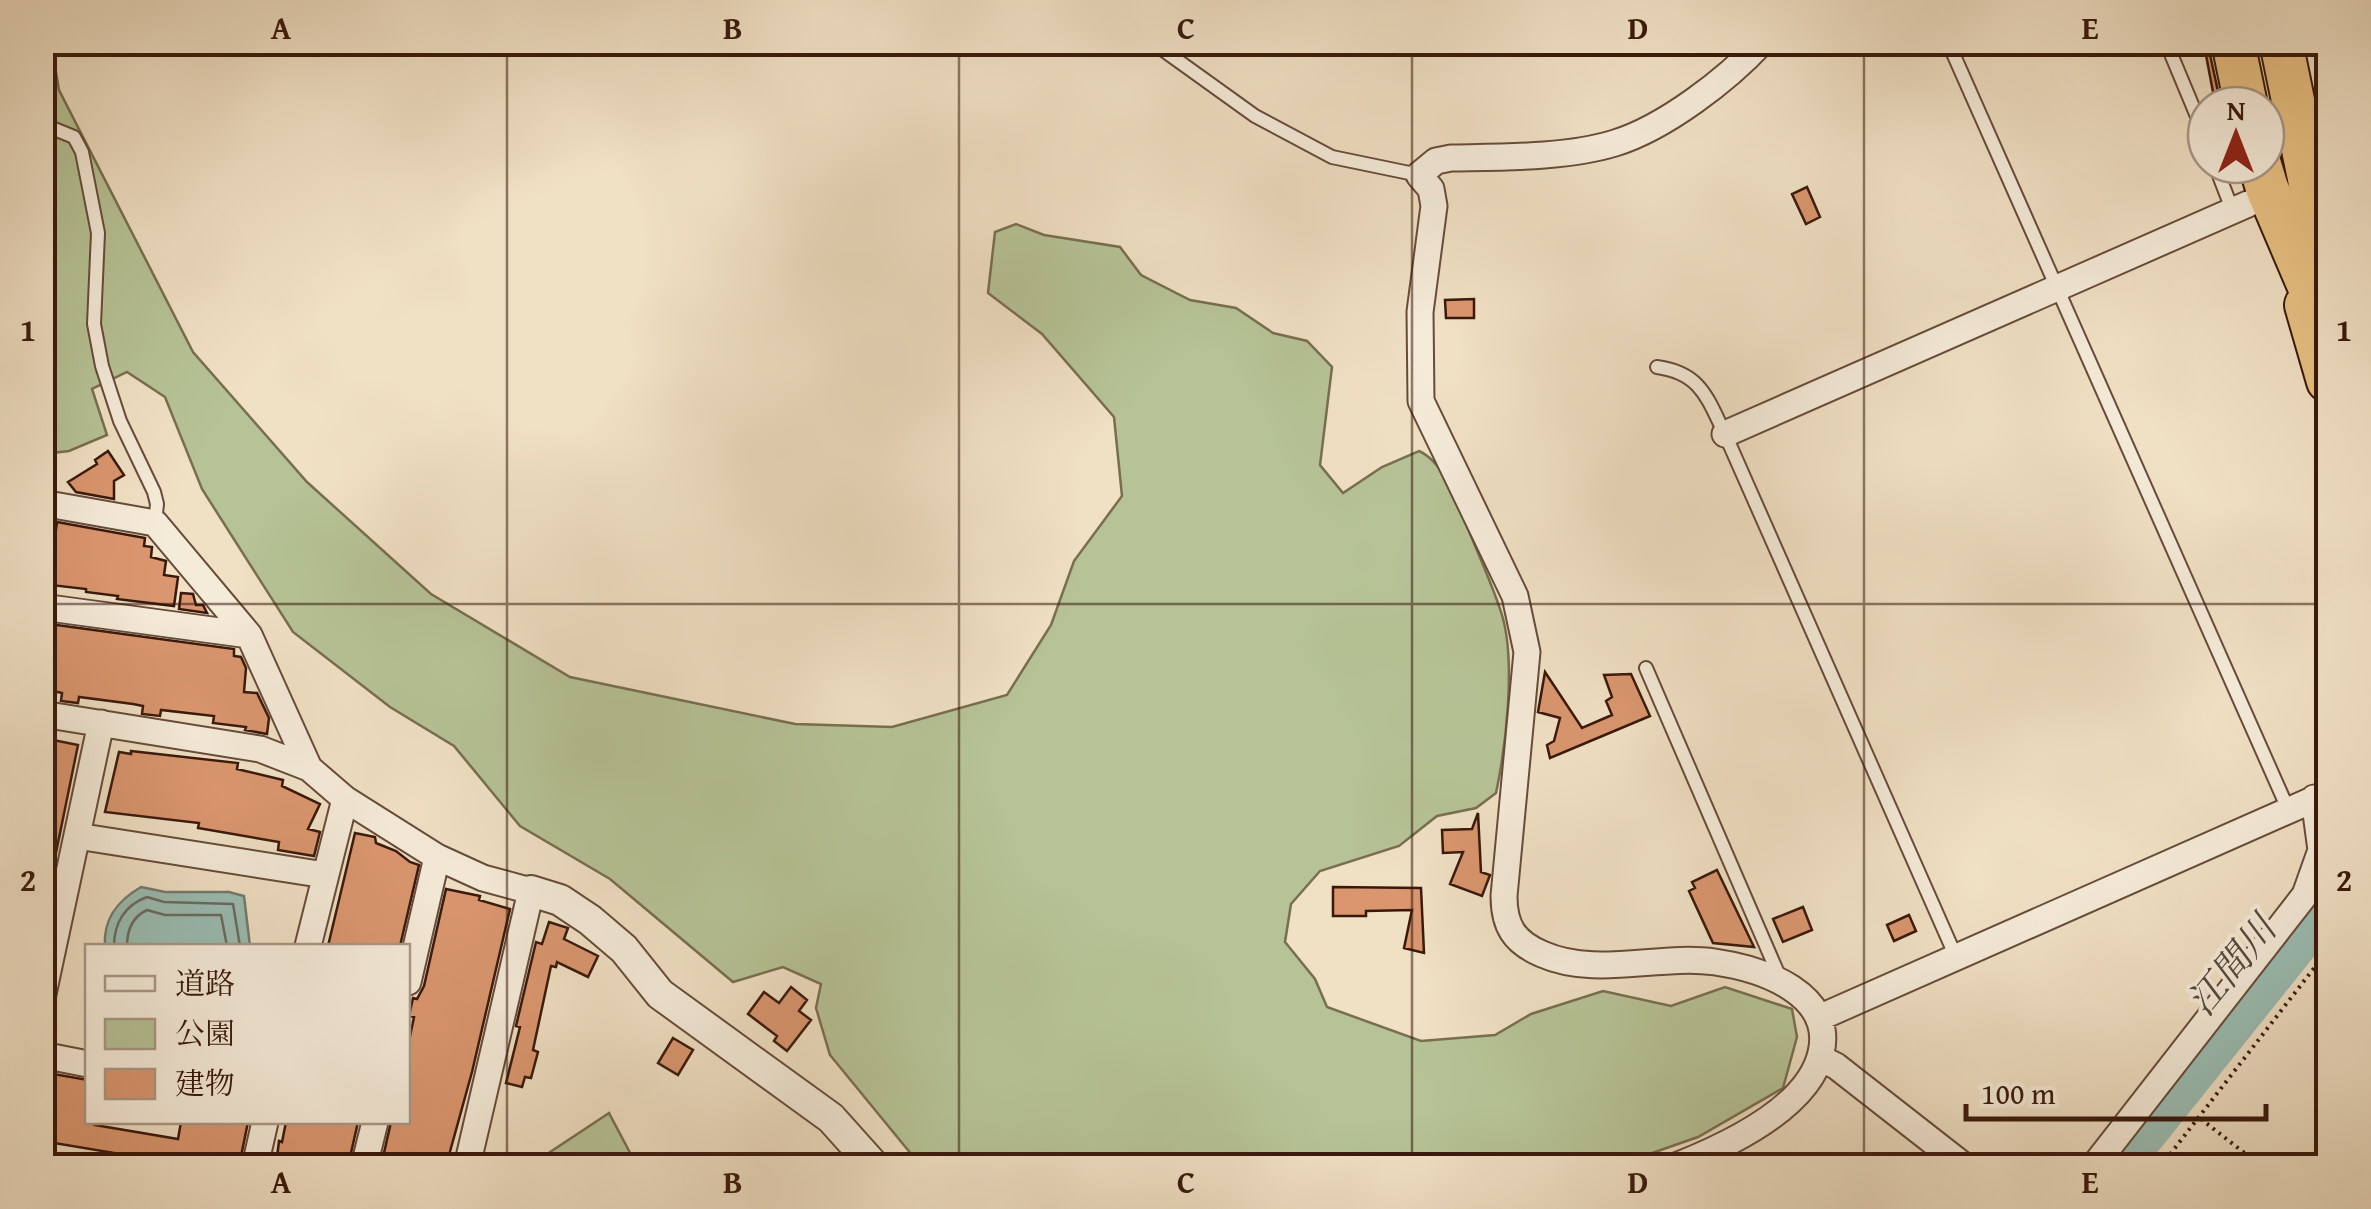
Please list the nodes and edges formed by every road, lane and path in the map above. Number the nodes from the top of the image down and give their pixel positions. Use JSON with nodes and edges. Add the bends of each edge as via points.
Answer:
{"nodes":[{"id":1,"x":1152,"y":42,"type":"edge"},
{"id":2,"x":1762,"y":42,"type":"edge"},
{"id":3,"x":1948,"y":42,"type":"edge"},
{"id":4,"x":2166,"y":42,"type":"edge"},
{"id":5,"x":2233,"y":42,"type":"edge"},
{"id":6,"x":2281,"y":42,"type":"edge"},
{"id":7,"x":2242,"y":85,"type":"edge"},
{"id":8,"x":2186,"y":90,"type":"edge"},
{"id":9,"x":42,"y":124,"type":"edge"},
{"id":10,"x":1420,"y":175,"type":"junction"},
{"id":11,"x":2247,"y":192,"type":"edge"},
{"id":12,"x":2312,"y":237,"type":"edge"},
{"id":13,"x":2328,"y":271,"type":"edge"},
{"id":14,"x":2055,"y":289,"type":"junction"},
{"id":15,"x":2328,"y":331,"type":"edge"},
{"id":16,"x":1657,"y":367,"type":"dead end"},
{"id":17,"x":2328,"y":380,"type":"edge"},
{"id":18,"x":1726,"y":434,"type":"junction"},
{"id":19,"x":42,"y":503,"type":"edge"},
{"id":20,"x":155,"y":523,"type":"junction"},
{"id":21,"x":42,"y":608,"type":"edge"},
{"id":22,"x":249,"y":636,"type":"junction"},
{"id":23,"x":1646,"y":668,"type":"dead end"},
{"id":24,"x":42,"y":714,"type":"edge"},
{"id":25,"x":101,"y":723,"type":"junction"},
{"id":26,"x":309,"y":768,"type":"junction"},
{"id":27,"x":2322,"y":796,"type":"edge"},
{"id":28,"x":345,"y":799,"type":"junction"},
{"id":29,"x":2288,"y":809,"type":"junction"},
{"id":30,"x":77,"y":836,"type":"junction"},
{"id":31,"x":437,"y":856,"type":"junction"},
{"id":32,"x":325,"y":874,"type":"junction"},
{"id":33,"x":531,"y":891,"type":"junction"},
{"id":34,"x":308,"y":944,"type":"edge"},
{"id":35,"x":2328,"y":950,"type":"edge"},
{"id":36,"x":1956,"y":957,"type":"junction"},
{"id":37,"x":410,"y":973,"type":"edge"},
{"id":38,"x":1782,"y":983,"type":"junction"},
{"id":39,"x":42,"y":998,"type":"edge"},
{"id":40,"x":1820,"y":1016,"type":"junction"},
{"id":41,"x":42,"y":1055,"type":"edge"},
{"id":42,"x":1820,"y":1058,"type":"junction"},
{"id":43,"x":85,"y":1063,"type":"edge"},
{"id":44,"x":2201,"y":1119,"type":"junction"},
{"id":45,"x":266,"y":1124,"type":"edge"},
{"id":46,"x":374,"y":1124,"type":"edge"},
{"id":47,"x":255,"y":1166,"type":"edge"},
{"id":48,"x":364,"y":1166,"type":"edge"},
{"id":49,"x":467,"y":1166,"type":"edge"},
{"id":50,"x":874,"y":1166,"type":"edge"},
{"id":51,"x":1676,"y":1166,"type":"edge"},
{"id":52,"x":1964,"y":1166,"type":"edge"},
{"id":53,"x":2094,"y":1166,"type":"edge"},
{"id":54,"x":2162,"y":1166,"type":"edge"},
{"id":55,"x":2261,"y":1166,"type":"edge"}],
"edges":[{"from":1,"to":10,"type":"lane","via":[[1255,116],[1332,158]]},
{"from":2,"to":10,"type":"street","via":[[1706,93],[1613,144],[1436,161]]},
{"from":3,"to":14,"type":"lane"},
{"from":4,"to":8,"type":"lane"},
{"from":5,"to":7,"type":"highway"},
{"from":6,"to":12,"type":"highway"},
{"from":9,"to":20,"type":"lane","via":[[74,137],[82,152],[98,233],[94,324],[102,366],[154,492]]},
{"from":10,"to":38,"type":"street","via":[[1434,206],[1420,312],[1420,400],[1516,596],[1528,652],[1504,896],[1510,933],[1544,956],[1576,963],[1716,962]]},
{"from":11,"to":12,"type":"highway"},
{"from":11,"to":14,"type":"street"},
{"from":12,"to":13,"type":"highway"},
{"from":12,"to":15,"type":"highway"},
{"from":12,"to":17,"type":"highway"},
{"from":14,"to":18,"type":"street"},
{"from":14,"to":29,"type":"lane"},
{"from":16,"to":18,"type":"lane","via":[[1701,386]]},
{"from":18,"to":36,"type":"lane"},
{"from":19,"to":20,"type":"street"},
{"from":20,"to":22,"type":"street"},
{"from":21,"to":22,"type":"street"},
{"from":22,"to":26,"type":"street"},
{"from":23,"to":38,"type":"lane"},
{"from":24,"to":25,"type":"street"},
{"from":25,"to":26,"type":"street","via":[[260,750]]},
{"from":25,"to":30,"type":"street"},
{"from":26,"to":28,"type":"street"},
{"from":27,"to":29,"type":"street"},
{"from":27,"to":53,"type":"street","via":[[2320,850],[2305,895]]},
{"from":28,"to":31,"type":"street"},
{"from":28,"to":32,"type":"street"},
{"from":29,"to":36,"type":"street"},
{"from":30,"to":32,"type":"street"},
{"from":30,"to":39,"type":"street"},
{"from":31,"to":33,"type":"street"},
{"from":31,"to":37,"type":"street"},
{"from":32,"to":34,"type":"street"},
{"from":33,"to":49,"type":"street"},
{"from":33,"to":50,"type":"street","via":[[590,920],[660,994],[831,1118]]},
{"from":35,"to":44,"type":"path"},
{"from":36,"to":40,"type":"street"},
{"from":38,"to":40,"type":"street"},
{"from":40,"to":42,"type":"street"},
{"from":41,"to":43,"type":"street"},
{"from":42,"to":51,"type":"street","via":[[1808,1081],[1756,1127]]},
{"from":42,"to":52,"type":"street"},
{"from":44,"to":54,"type":"path"},
{"from":44,"to":55,"type":"path"},
{"from":45,"to":47,"type":"street"},
{"from":46,"to":48,"type":"street"}]}
